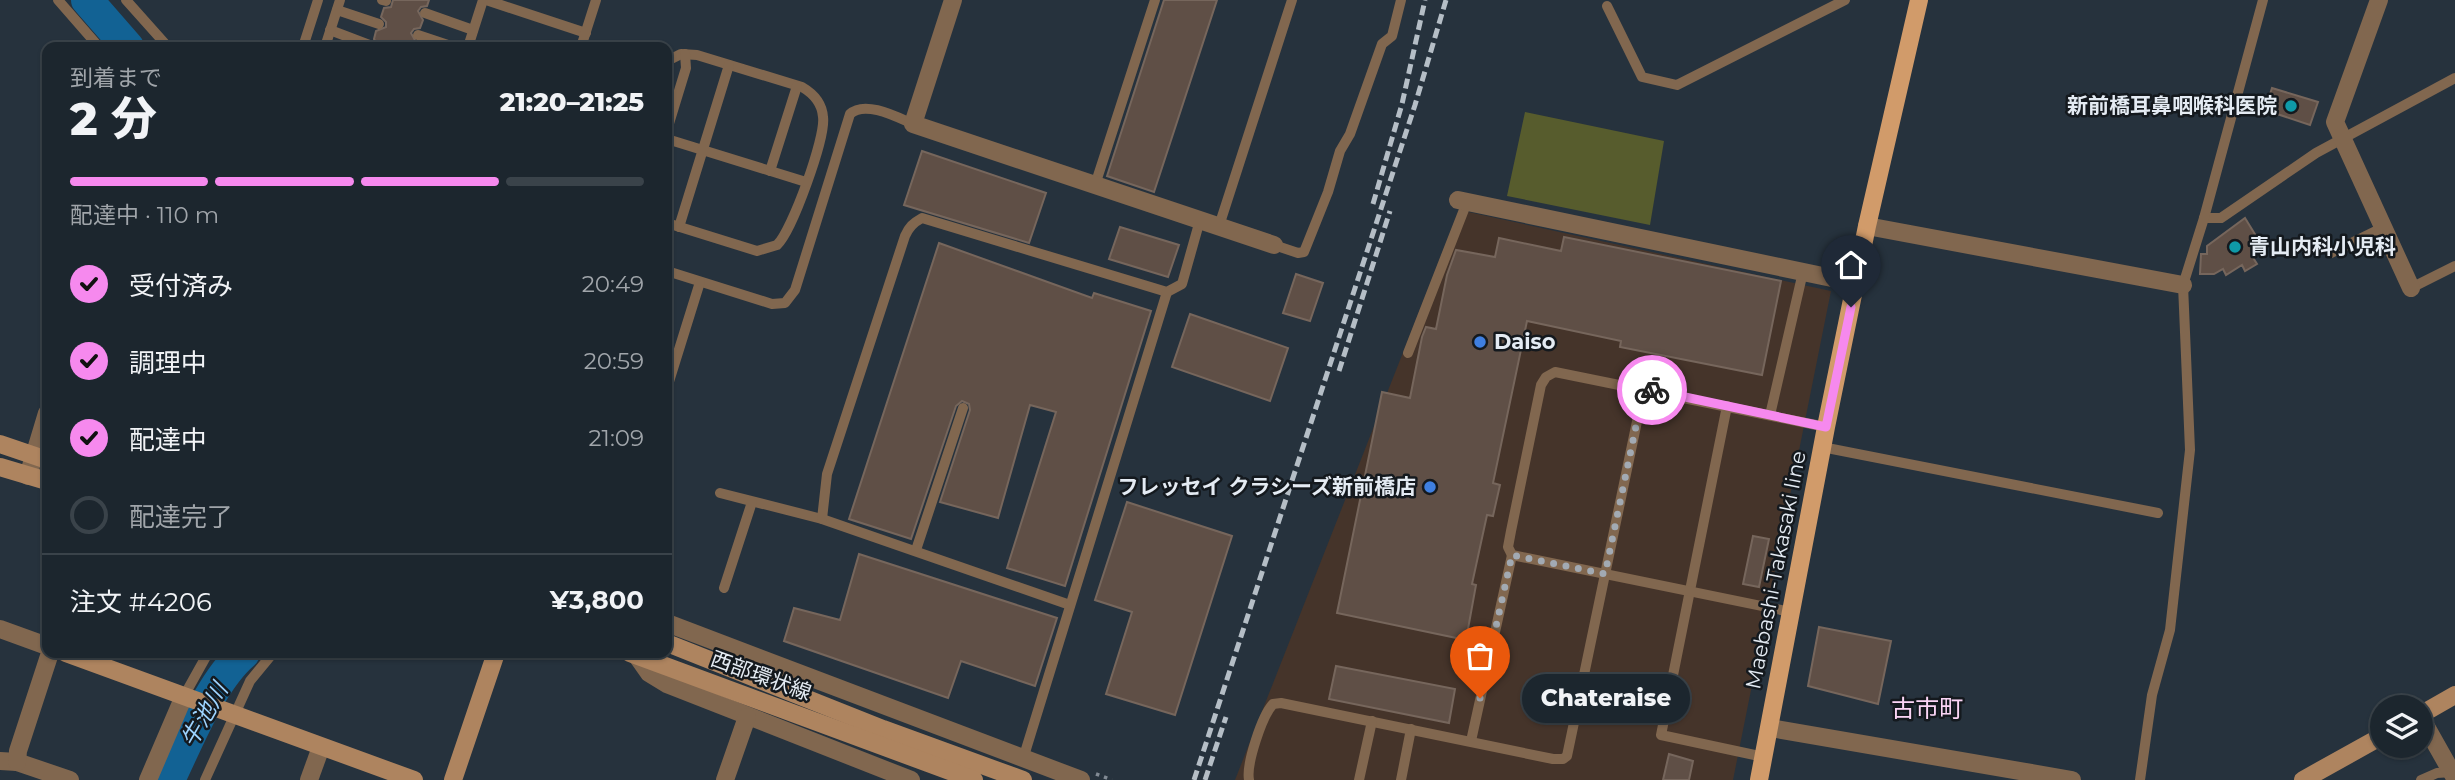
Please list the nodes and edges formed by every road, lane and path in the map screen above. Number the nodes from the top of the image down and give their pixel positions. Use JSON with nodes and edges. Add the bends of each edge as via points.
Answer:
{"nodes":[{"id":1,"x":58,"y":0,"type":"edge"},
{"id":2,"x":126,"y":0,"type":"edge"},
{"id":3,"x":318,"y":0,"type":"edge"},
{"id":4,"x":484,"y":0,"type":"edge"},
{"id":5,"x":596,"y":0,"type":"edge"},
{"id":6,"x":953,"y":0,"type":"edge"},
{"id":7,"x":1155,"y":0,"type":"edge"},
{"id":8,"x":1292,"y":0,"type":"edge"},
{"id":9,"x":1401,"y":0,"type":"edge"},
{"id":10,"x":1845,"y":0,"type":"edge"},
{"id":11,"x":1919,"y":0,"type":"edge"},
{"id":12,"x":2263,"y":0,"type":"edge"},
{"id":13,"x":2379,"y":0,"type":"edge"},
{"id":14,"x":338,"y":5,"type":"edge"},
{"id":15,"x":1607,"y":6,"type":"dead end"},
{"id":16,"x":425,"y":13,"type":"dead end"},
{"id":17,"x":379,"y":24,"type":"dead end"},
{"id":18,"x":330,"y":30,"type":"junction"},
{"id":19,"x":473,"y":30,"type":"junction"},
{"id":20,"x":586,"y":33,"type":"junction"},
{"id":21,"x":418,"y":35,"type":"dead end"},
{"id":22,"x":95,"y":42,"type":"edge"},
{"id":23,"x":164,"y":42,"type":"edge"},
{"id":24,"x":305,"y":42,"type":"edge"},
{"id":25,"x":326,"y":42,"type":"edge"},
{"id":26,"x":362,"y":42,"type":"edge"},
{"id":27,"x":439,"y":42,"type":"edge"},
{"id":28,"x":469,"y":42,"type":"edge"},
{"id":29,"x":583,"y":42,"type":"edge"},
{"id":30,"x":685,"y":54,"type":"junction"},
{"id":31,"x":672,"y":59,"type":"edge"},
{"id":32,"x":729,"y":65,"type":"junction"},
{"id":33,"x":2455,"y":78,"type":"edge"},
{"id":34,"x":797,"y":86,"type":"junction"},
{"id":35,"x":672,"y":114,"type":"edge"},
{"id":36,"x":914,"y":124,"type":"junction"},
{"id":37,"x":2342,"y":140,"type":"junction"},
{"id":38,"x":672,"y":141,"type":"edge"},
{"id":39,"x":702,"y":150,"type":"junction"},
{"id":40,"x":770,"y":171,"type":"junction"},
{"id":41,"x":806,"y":182,"type":"junction"},
{"id":42,"x":1095,"y":185,"type":"junction"},
{"id":43,"x":1463,"y":201,"type":"joint"},
{"id":44,"x":2204,"y":218,"type":"junction"},
{"id":45,"x":1200,"y":220,"type":"junction"},
{"id":46,"x":672,"y":225,"type":"edge"},
{"id":47,"x":1219,"y":226,"type":"junction"},
{"id":48,"x":1867,"y":226,"type":"junction"},
{"id":49,"x":679,"y":227,"type":"junction"},
{"id":50,"x":2382,"y":228,"type":"junction"},
{"id":51,"x":1274,"y":245,"type":"joint"},
{"id":52,"x":2331,"y":253,"type":"dead end"},
{"id":53,"x":2455,"y":265,"type":"edge"},
{"id":54,"x":1803,"y":272,"type":"junction"},
{"id":55,"x":672,"y":273,"type":"edge"},
{"id":56,"x":700,"y":282,"type":"junction"},
{"id":57,"x":1856,"y":283,"type":"junction"},
{"id":58,"x":2183,"y":285,"type":"junction"},
{"id":59,"x":2411,"y":288,"type":"joint"},
{"id":60,"x":1167,"y":292,"type":"junction"},
{"id":61,"x":1408,"y":353,"type":"dead end"},
{"id":62,"x":672,"y":372,"type":"edge"},
{"id":63,"x":1644,"y":388,"type":"junction"},
{"id":64,"x":1727,"y":406,"type":"junction"},
{"id":65,"x":963,"y":408,"type":"dead end"},
{"id":66,"x":1770,"y":415,"type":"junction"},
{"id":67,"x":1826,"y":427,"type":"junction"},
{"id":68,"x":0,"y":444,"type":"edge"},
{"id":69,"x":1822,"y":447,"type":"junction"},
{"id":70,"x":42,"y":458,"type":"edge"},
{"id":71,"x":0,"y":467,"type":"edge"},
{"id":72,"x":29,"y":476,"type":"junction"},
{"id":73,"x":42,"y":480,"type":"edge"},
{"id":74,"x":720,"y":493,"type":"dead end"},
{"id":75,"x":752,"y":502,"type":"junction"},
{"id":76,"x":2158,"y":513,"type":"dead end"},
{"id":77,"x":822,"y":519,"type":"junction"},
{"id":78,"x":916,"y":550,"type":"junction"},
{"id":79,"x":1512,"y":555,"type":"junction"},
{"id":80,"x":1605,"y":574,"type":"junction"},
{"id":81,"x":724,"y":588,"type":"dead end"},
{"id":82,"x":1689,"y":592,"type":"junction"},
{"id":83,"x":1070,"y":605,"type":"junction"},
{"id":84,"x":1791,"y":612,"type":"junction"},
{"id":85,"x":672,"y":625,"type":"edge"},
{"id":86,"x":0,"y":629,"type":"edge"},
{"id":87,"x":42,"y":644,"type":"edge"},
{"id":88,"x":672,"y":645,"type":"edge"},
{"id":89,"x":48,"y":658,"type":"edge"},
{"id":90,"x":80,"y":658,"type":"edge"},
{"id":91,"x":206,"y":658,"type":"edge"},
{"id":92,"x":269,"y":658,"type":"edge"},
{"id":93,"x":494,"y":658,"type":"edge"},
{"id":94,"x":637,"y":658,"type":"edge"},
{"id":95,"x":646,"y":658,"type":"edge"},
{"id":96,"x":2455,"y":695,"type":"edge"},
{"id":97,"x":188,"y":698,"type":"junction"},
{"id":98,"x":2433,"y":708,"type":"edge"},
{"id":99,"x":231,"y":714,"type":"junction"},
{"id":100,"x":747,"y":717,"type":"junction"},
{"id":101,"x":1371,"y":721,"type":"junction"},
{"id":102,"x":1770,"y":728,"type":"junction"},
{"id":103,"x":1411,"y":729,"type":"junction"},
{"id":104,"x":879,"y":735,"type":"junction"},
{"id":105,"x":2433,"y":739,"type":"edge"},
{"id":106,"x":1471,"y":741,"type":"junction"},
{"id":107,"x":2370,"y":743,"type":"edge"},
{"id":108,"x":321,"y":747,"type":"junction"},
{"id":109,"x":1764,"y":757,"type":"junction"},
{"id":110,"x":1023,"y":759,"type":"junction"},
{"id":111,"x":8,"y":762,"type":"edge"},
{"id":112,"x":2453,"y":775,"type":"edge"},
{"id":113,"x":70,"y":780,"type":"edge"},
{"id":114,"x":148,"y":780,"type":"edge"},
{"id":115,"x":205,"y":780,"type":"edge"},
{"id":116,"x":309,"y":780,"type":"edge"},
{"id":117,"x":414,"y":780,"type":"edge"},
{"id":118,"x":453,"y":780,"type":"edge"},
{"id":119,"x":725,"y":780,"type":"edge"},
{"id":120,"x":910,"y":780,"type":"edge"},
{"id":121,"x":974,"y":780,"type":"edge"},
{"id":122,"x":1023,"y":780,"type":"edge"},
{"id":123,"x":1081,"y":780,"type":"edge"},
{"id":124,"x":1249,"y":780,"type":"edge"},
{"id":125,"x":1359,"y":780,"type":"edge"},
{"id":126,"x":1401,"y":780,"type":"edge"},
{"id":127,"x":1759,"y":780,"type":"edge"},
{"id":128,"x":2072,"y":780,"type":"edge"},
{"id":129,"x":2140,"y":780,"type":"edge"},
{"id":130,"x":2303,"y":780,"type":"edge"},
{"id":131,"x":2421,"y":780,"type":"edge"}],
"edges":[{"from":1,"to":22,"type":"lane"},
{"from":2,"to":23,"type":"lane"},
{"from":3,"to":24,"type":"lane"},
{"from":4,"to":19,"type":"lane"},
{"from":4,"to":20,"type":"lane"},
{"from":5,"to":20,"type":"lane"},
{"from":6,"to":36,"type":"street"},
{"from":7,"to":42,"type":"lane"},
{"from":8,"to":47,"type":"lane"},
{"from":9,"to":51,"type":"lane","via":[[1392,36],[1382,44],[1304,252]]},
{"from":10,"to":15,"type":"lane","via":[[1677,85],[1642,77]]},
{"from":11,"to":48,"type":"main road","name":"Maebashi-Takasaki line"},
{"from":12,"to":44,"type":"lane"},
{"from":13,"to":37,"type":"street","via":[[2335,122]]},
{"from":14,"to":17,"type":"lane"},
{"from":14,"to":18,"type":"lane"},
{"from":16,"to":19,"type":"lane"},
{"from":18,"to":25,"type":"lane"},
{"from":18,"to":26,"type":"lane"},
{"from":19,"to":28,"type":"lane"},
{"from":20,"to":29,"type":"lane"},
{"from":21,"to":27,"type":"lane"},
{"from":30,"to":31,"type":"lane"},
{"from":30,"to":32,"type":"lane"},
{"from":30,"to":35,"type":"lane","via":[[686,68]]},
{"from":32,"to":34,"type":"lane"},
{"from":32,"to":39,"type":"lane"},
{"from":33,"to":37,"type":"lane"},
{"from":34,"to":40,"type":"lane"},
{"from":34,"to":41,"type":"lane","via":[[814,95],[824,125]]},
{"from":36,"to":42,"type":"street"},
{"from":36,"to":56,"type":"lane","via":[[867,108],[850,114],[795,290],[785,303],[772,304]]},
{"from":37,"to":44,"type":"lane","via":[[2221,218]]},
{"from":37,"to":50,"type":"street"},
{"from":38,"to":39,"type":"lane"},
{"from":39,"to":40,"type":"lane"},
{"from":39,"to":49,"type":"lane"},
{"from":40,"to":41,"type":"lane"},
{"from":41,"to":49,"type":"lane","via":[[788,232],[772,249],[757,251]]},
{"from":42,"to":45,"type":"street"},
{"from":43,"to":54,"type":"street"},
{"from":43,"to":61,"type":"lane"},
{"from":44,"to":58,"type":"lane"},
{"from":45,"to":47,"type":"street"},
{"from":45,"to":60,"type":"lane","via":[[1181,284]]},
{"from":46,"to":49,"type":"lane"},
{"from":47,"to":51,"type":"street"},
{"from":48,"to":57,"type":"main road","name":"Maebashi-Takasaki line"},
{"from":48,"to":58,"type":"street"},
{"from":50,"to":52,"type":"lane"},
{"from":50,"to":59,"type":"street"},
{"from":53,"to":59,"type":"lane"},
{"from":54,"to":57,"type":"street"},
{"from":54,"to":66,"type":"lane"},
{"from":55,"to":56,"type":"lane"},
{"from":56,"to":62,"type":"lane"},
{"from":57,"to":67,"type":"main road","name":"Maebashi-Takasaki line"},
{"from":58,"to":129,"type":"lane","via":[[2190,450],[2170,629],[2152,695]]},
{"from":60,"to":77,"type":"lane","via":[[922,218],[915,222],[908,227],[827,474]]},
{"from":60,"to":83,"type":"lane"},
{"from":63,"to":64,"type":"lane"},
{"from":63,"to":79,"type":"lane","via":[[1560,372],[1543,380],[1507,547]]},
{"from":63,"to":80,"type":"lane"},
{"from":64,"to":66,"type":"lane"},
{"from":64,"to":82,"type":"lane"},
{"from":65,"to":78,"type":"lane"},
{"from":66,"to":67,"type":"lane"},
{"from":67,"to":69,"type":"main road","name":"Maebashi-Takasaki line"},
{"from":68,"to":70,"type":"street"},
{"from":69,"to":76,"type":"lane"},
{"from":69,"to":84,"type":"main road","name":"Maebashi-Takasaki line"},
{"from":70,"to":72,"type":"street"},
{"from":71,"to":72,"type":"street"},
{"from":72,"to":73,"type":"street"},
{"from":74,"to":75,"type":"lane"},
{"from":75,"to":77,"type":"lane"},
{"from":75,"to":81,"type":"lane"},
{"from":77,"to":78,"type":"lane"},
{"from":78,"to":83,"type":"lane"},
{"from":79,"to":80,"type":"lane"},
{"from":79,"to":106,"type":"lane"},
{"from":80,"to":82,"type":"lane"},
{"from":80,"to":106,"type":"lane","via":[[1567,756],[1553,759]]},
{"from":82,"to":84,"type":"lane"},
{"from":82,"to":109,"type":"lane","via":[[1661,735]]},
{"from":83,"to":110,"type":"lane"},
{"from":84,"to":102,"type":"main road","name":"Maebashi-Takasaki line"},
{"from":85,"to":110,"type":"street"},
{"from":86,"to":87,"type":"street"},
{"from":88,"to":104,"type":"street","name":"西部環状線"},
{"from":89,"to":111,"type":"street","via":[[18,751]]},
{"from":90,"to":97,"type":"street"},
{"from":91,"to":97,"type":"lane"},
{"from":92,"to":99,"type":"lane"},
{"from":93,"to":118,"type":"street"},
{"from":94,"to":100,"type":"street","via":[[649,673],[667,684]]},
{"from":95,"to":104,"type":"street","name":"西部環状線"},
{"from":96,"to":98,"type":"street"},
{"from":97,"to":99,"type":"street"},
{"from":97,"to":114,"type":"street"},
{"from":99,"to":108,"type":"street"},
{"from":99,"to":115,"type":"lane"},
{"from":100,"to":119,"type":"street"},
{"from":100,"to":120,"type":"street"},
{"from":101,"to":103,"type":"lane"},
{"from":101,"to":124,"type":"lane","via":[[1273,704],[1249,766]]},
{"from":101,"to":125,"type":"lane"},
{"from":102,"to":109,"type":"main road","name":"Maebashi-Takasaki line"},
{"from":102,"to":128,"type":"street"},
{"from":103,"to":106,"type":"lane"},
{"from":103,"to":126,"type":"lane"},
{"from":104,"to":121,"type":"street"},
{"from":104,"to":122,"type":"street"},
{"from":105,"to":112,"type":"street"},
{"from":107,"to":130,"type":"street"},
{"from":108,"to":116,"type":"street"},
{"from":108,"to":117,"type":"street"},
{"from":109,"to":127,"type":"main road","name":"Maebashi-Takasaki line"},
{"from":110,"to":123,"type":"street"},
{"from":111,"to":113,"type":"street"},
{"from":112,"to":131,"type":"lane","via":[[2437,773]]}]}
